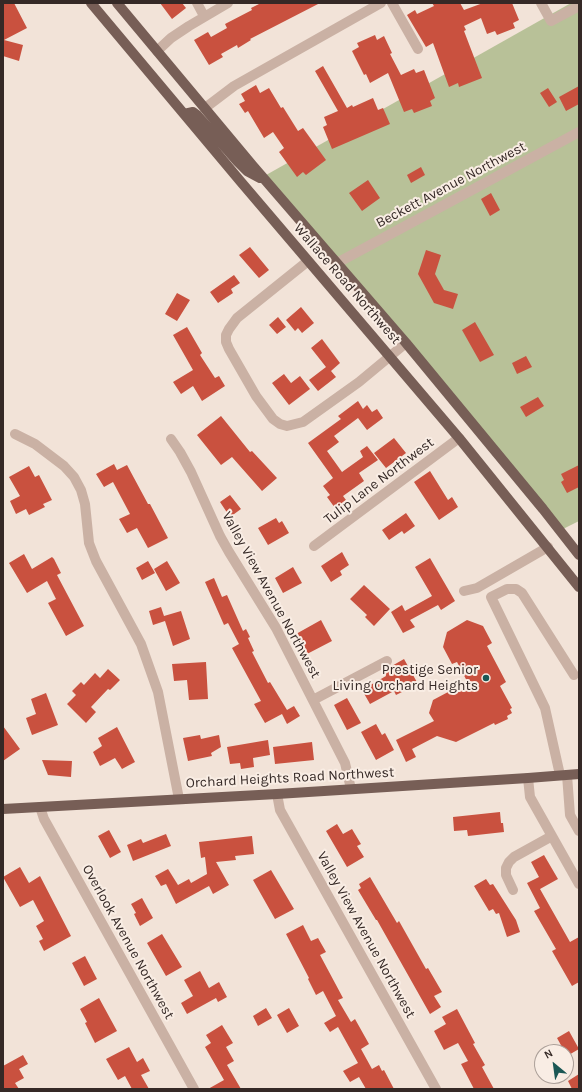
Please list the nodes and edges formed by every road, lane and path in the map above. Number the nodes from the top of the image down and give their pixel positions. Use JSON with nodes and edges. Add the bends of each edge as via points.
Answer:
{"nodes":[{"id":1,"x":91,"y":3,"type":"edge"},
{"id":2,"x":117,"y":3,"type":"edge"},
{"id":3,"x":197,"y":3,"type":"edge"},
{"id":4,"x":228,"y":3,"type":"edge"},
{"id":5,"x":381,"y":3,"type":"edge"},
{"id":6,"x":392,"y":3,"type":"edge"},
{"id":7,"x":542,"y":3,"type":"edge"},
{"id":8,"x":579,"y":6,"type":"edge"},
{"id":9,"x":204,"y":16,"type":"junction"},
{"id":10,"x":418,"y":49,"type":"dead end"},
{"id":11,"x":158,"y":51,"type":"junction"},
{"id":12,"x":205,"y":108,"type":"junction"},
{"id":13,"x":184,"y":114,"type":"junction"},
{"id":14,"x":579,"y":132,"type":"edge"},
{"id":15,"x":268,"y":183,"type":"junction"},
{"id":16,"x":308,"y":261,"type":"junction"},
{"id":17,"x":337,"y":263,"type":"junction"},
{"id":18,"x":406,"y":343,"type":"junction"},
{"id":19,"x":391,"y":356,"type":"junction"},
{"id":20,"x":15,"y":434,"type":"dead end"},
{"id":21,"x":459,"y":438,"type":"junction"},
{"id":22,"x":171,"y":440,"type":"dead end"},
{"id":23,"x":314,"y":546,"type":"dead end"},
{"id":24,"x":548,"y":547,"type":"junction"},
{"id":25,"x":579,"y":555,"type":"edge"},
{"id":26,"x":579,"y":587,"type":"edge"},
{"id":27,"x":464,"y":591,"type":"dead end"},
{"id":28,"x":387,"y":661,"type":"dead end"},
{"id":29,"x":574,"y":675,"type":"dead end"},
{"id":30,"x":313,"y":700,"type":"junction"},
{"id":31,"x":579,"y":774,"type":"edge"},
{"id":32,"x":564,"y":775,"type":"junction"},
{"id":33,"x":528,"y":778,"type":"junction"},
{"id":34,"x":351,"y":789,"type":"junction"},
{"id":35,"x":277,"y":794,"type":"junction"},
{"id":36,"x":179,"y":799,"type":"junction"},
{"id":37,"x":40,"y":807,"type":"junction"},
{"id":38,"x":3,"y":809,"type":"edge"},
{"id":39,"x":575,"y":818,"type":"edge"},
{"id":40,"x":579,"y":831,"type":"edge"},
{"id":41,"x":552,"y":836,"type":"junction"},
{"id":42,"x":579,"y":884,"type":"edge"},
{"id":43,"x":513,"y":890,"type":"dead end"},
{"id":44,"x":194,"y":1089,"type":"edge"},
{"id":45,"x":436,"y":1089,"type":"edge"}],
"edges":[{"from":1,"to":13,"type":"main road","name":"Wallace Road Northwest"},
{"from":2,"to":11,"type":"main road","name":"Wallace Road Northwest"},
{"from":3,"to":9,"type":"street"},
{"from":4,"to":9,"type":"street"},
{"from":5,"to":12,"type":"street","via":[[234,86]]},
{"from":6,"to":10,"type":"street"},
{"from":7,"to":8,"type":"street","via":[[552,21]]},
{"from":9,"to":11,"type":"street","via":[[171,38]]},
{"from":11,"to":12,"type":"main road","name":"Wallace Road Northwest"},
{"from":12,"to":15,"type":"main road","name":"Wallace Road Northwest"},
{"from":13,"to":15,"type":"main road","via":[[195,113],[237,161]]},
{"from":13,"to":16,"type":"main road","name":"Wallace Road Northwest"},
{"from":14,"to":17,"type":"street","name":"Beckett Avenue Northwest"},
{"from":15,"to":17,"type":"main road","name":"Wallace Road Northwest"},
{"from":16,"to":19,"type":"main road","name":"Wallace Road Northwest"},
{"from":16,"to":19,"type":"street","via":[[237,318],[226,335],[229,349],[256,396],[273,419],[287,426],[303,422]]},
{"from":17,"to":18,"type":"main road","name":"Wallace Road Northwest"},
{"from":18,"to":19,"type":"street"},
{"from":18,"to":25,"type":"main road","name":"Wallace Road Northwest"},
{"from":19,"to":21,"type":"main road","name":"Wallace Road Northwest"},
{"from":20,"to":36,"type":"street","via":[[35,444],[64,466],[74,477],[80,490],[85,504],[89,543],[141,644],[158,692]]},
{"from":21,"to":23,"type":"street","name":"Tulip Lane Northwest"},
{"from":21,"to":24,"type":"main road","name":"Wallace Road Northwest"},
{"from":22,"to":30,"type":"street","name":"Valley View Avenue Northwest","via":[[191,472],[229,552],[276,628]]},
{"from":24,"to":26,"type":"main road","name":"Wallace Road Northwest"},
{"from":24,"to":27,"type":"street","via":[[477,588]]},
{"from":28,"to":30,"type":"street"},
{"from":29,"to":32,"type":"street","via":[[522,593],[516,589],[507,589],[491,598],[545,708]]},
{"from":30,"to":34,"type":"street","name":"Valley View Avenue Northwest","via":[[345,763]]},
{"from":31,"to":32,"type":"main road","name":"Orchard Heights Road Northwest"},
{"from":32,"to":33,"type":"main road","name":"Orchard Heights Road Northwest"},
{"from":32,"to":39,"type":"street","via":[[570,812]]},
{"from":33,"to":34,"type":"main road","name":"Orchard Heights Road Northwest"},
{"from":33,"to":41,"type":"street","via":[[530,797]]},
{"from":34,"to":35,"type":"main road","name":"Orchard Heights Road Northwest"},
{"from":35,"to":36,"type":"main road","name":"Orchard Heights Road Northwest"},
{"from":35,"to":45,"type":"street","name":"Valley View Avenue Northwest","via":[[280,810]]},
{"from":36,"to":37,"type":"main road","name":"Orchard Heights Road Northwest"},
{"from":37,"to":38,"type":"main road","name":"Orchard Heights Road Northwest"},
{"from":37,"to":44,"type":"street","name":"Overlook Avenue Northwest","via":[[44,819]]},
{"from":39,"to":40,"type":"street"},
{"from":41,"to":42,"type":"street"},
{"from":41,"to":43,"type":"street","via":[[514,856],[509,862],[506,875]]}]}
